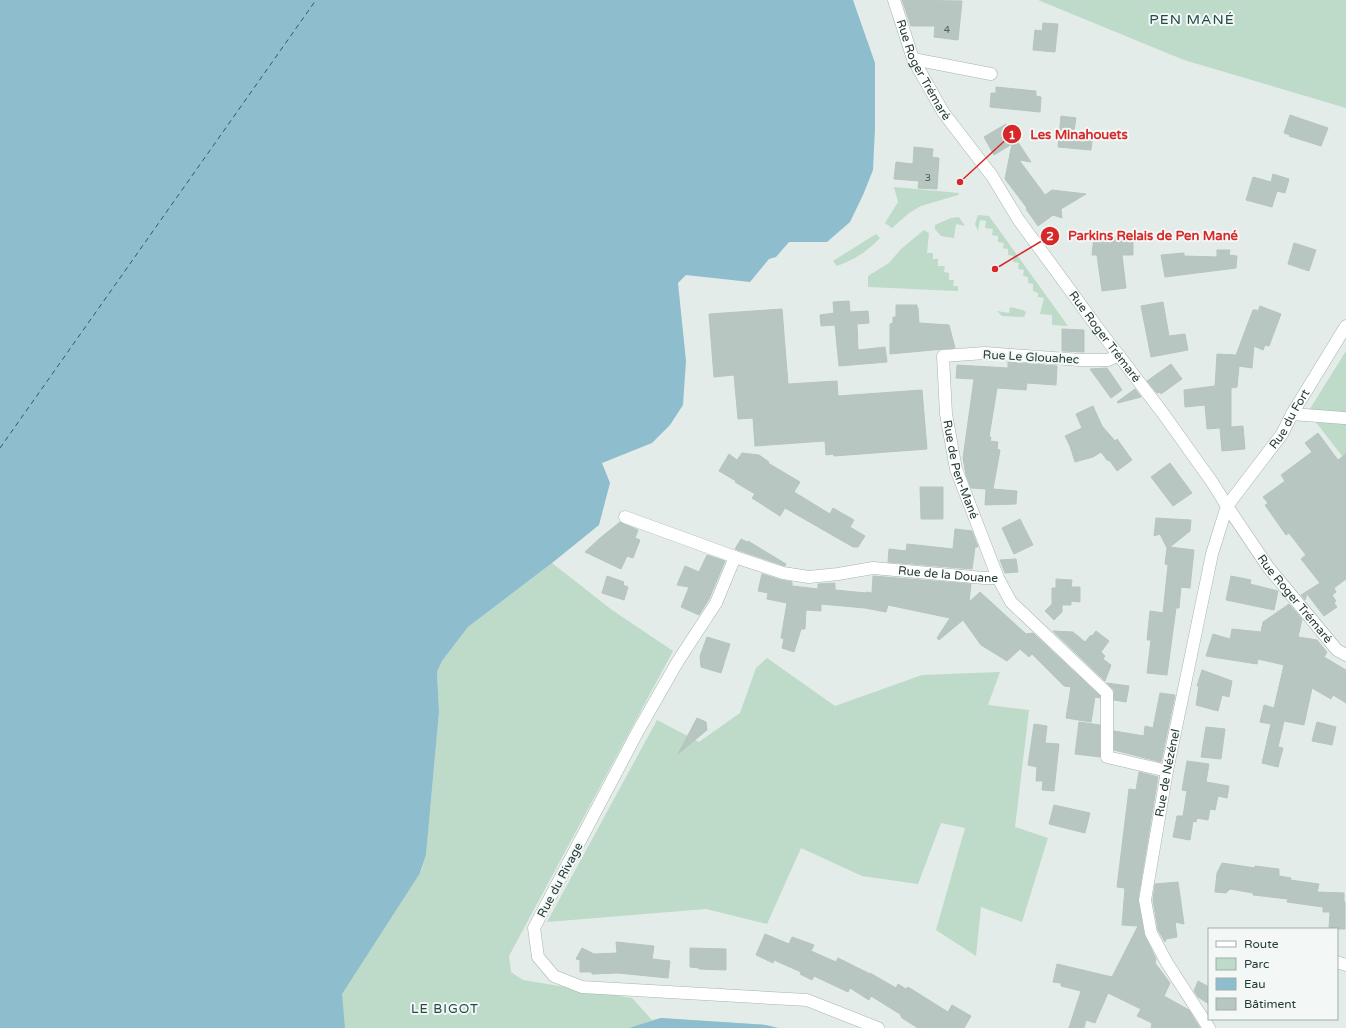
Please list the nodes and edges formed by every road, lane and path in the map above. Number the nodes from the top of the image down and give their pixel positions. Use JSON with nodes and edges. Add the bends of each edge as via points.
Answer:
{"nodes":[{"id":1,"x":894,"y":0,"type":"edge"},
{"id":2,"x":913,"y":59,"type":"junction"},
{"id":3,"x":991,"y":74,"type":"dead end"},
{"id":4,"x":1346,"y":326,"type":"edge"},
{"id":5,"x":1119,"y":355,"type":"junction"},
{"id":6,"x":943,"y":356,"type":"joint"},
{"id":7,"x":1292,"y":414,"type":"junction"},
{"id":8,"x":1344,"y":418,"type":"dead end"},
{"id":9,"x":1227,"y":506,"type":"junction"},
{"id":10,"x":625,"y":517,"type":"dead end"},
{"id":11,"x":735,"y":557,"type":"junction"},
{"id":12,"x":998,"y":578,"type":"junction"},
{"id":13,"x":1346,"y":655,"type":"edge"},
{"id":14,"x":1167,"y":771,"type":"junction"},
{"id":15,"x":878,"y":1028,"type":"edge"},
{"id":16,"x":1209,"y":1028,"type":"edge"}],
"edges":[{"from":1,"to":2,"type":"street","name":"Rue Roger Trémaré"},
{"from":2,"to":3,"type":"street"},
{"from":2,"to":5,"type":"street","name":"Rue Roger Trémaré","via":[[943,112],[992,176],[1018,219]]},
{"from":4,"to":7,"type":"street","name":"Rue du Fort"},
{"from":5,"to":6,"type":"street","name":"Rue Le Glouahec","via":[[1108,360],[986,353]]},
{"from":5,"to":9,"type":"street","name":"Rue Roger Trémaré"},
{"from":6,"to":12,"type":"street","name":"Rue de Pen-Mané","via":[[946,414],[956,469]]},
{"from":7,"to":8,"type":"street"},
{"from":7,"to":9,"type":"street","name":"Rue du Fort","via":[[1282,434]]},
{"from":9,"to":13,"type":"street","name":"Rue Roger Trémaré","via":[[1268,567],[1337,650]]},
{"from":9,"to":14,"type":"street","name":"Rue de Nézénel","via":[[1212,554]]},
{"from":10,"to":11,"type":"street","name":"Rue de la Douane"},
{"from":11,"to":12,"type":"street","name":"Rue de la Douane","via":[[783,573],[808,577],[874,568]]},
{"from":11,"to":15,"type":"street","name":"Rue du Rivage","via":[[716,603],[678,661],[638,731],[534,928],[538,957],[554,976],[582,987],[807,1000]]},
{"from":12,"to":14,"type":"street","name":"Rue de la Douane","via":[[1011,602],[1107,693],[1107,757]]},
{"from":14,"to":16,"type":"street","name":"Rue de Nézénel","via":[[1145,900],[1151,933]]}]}
